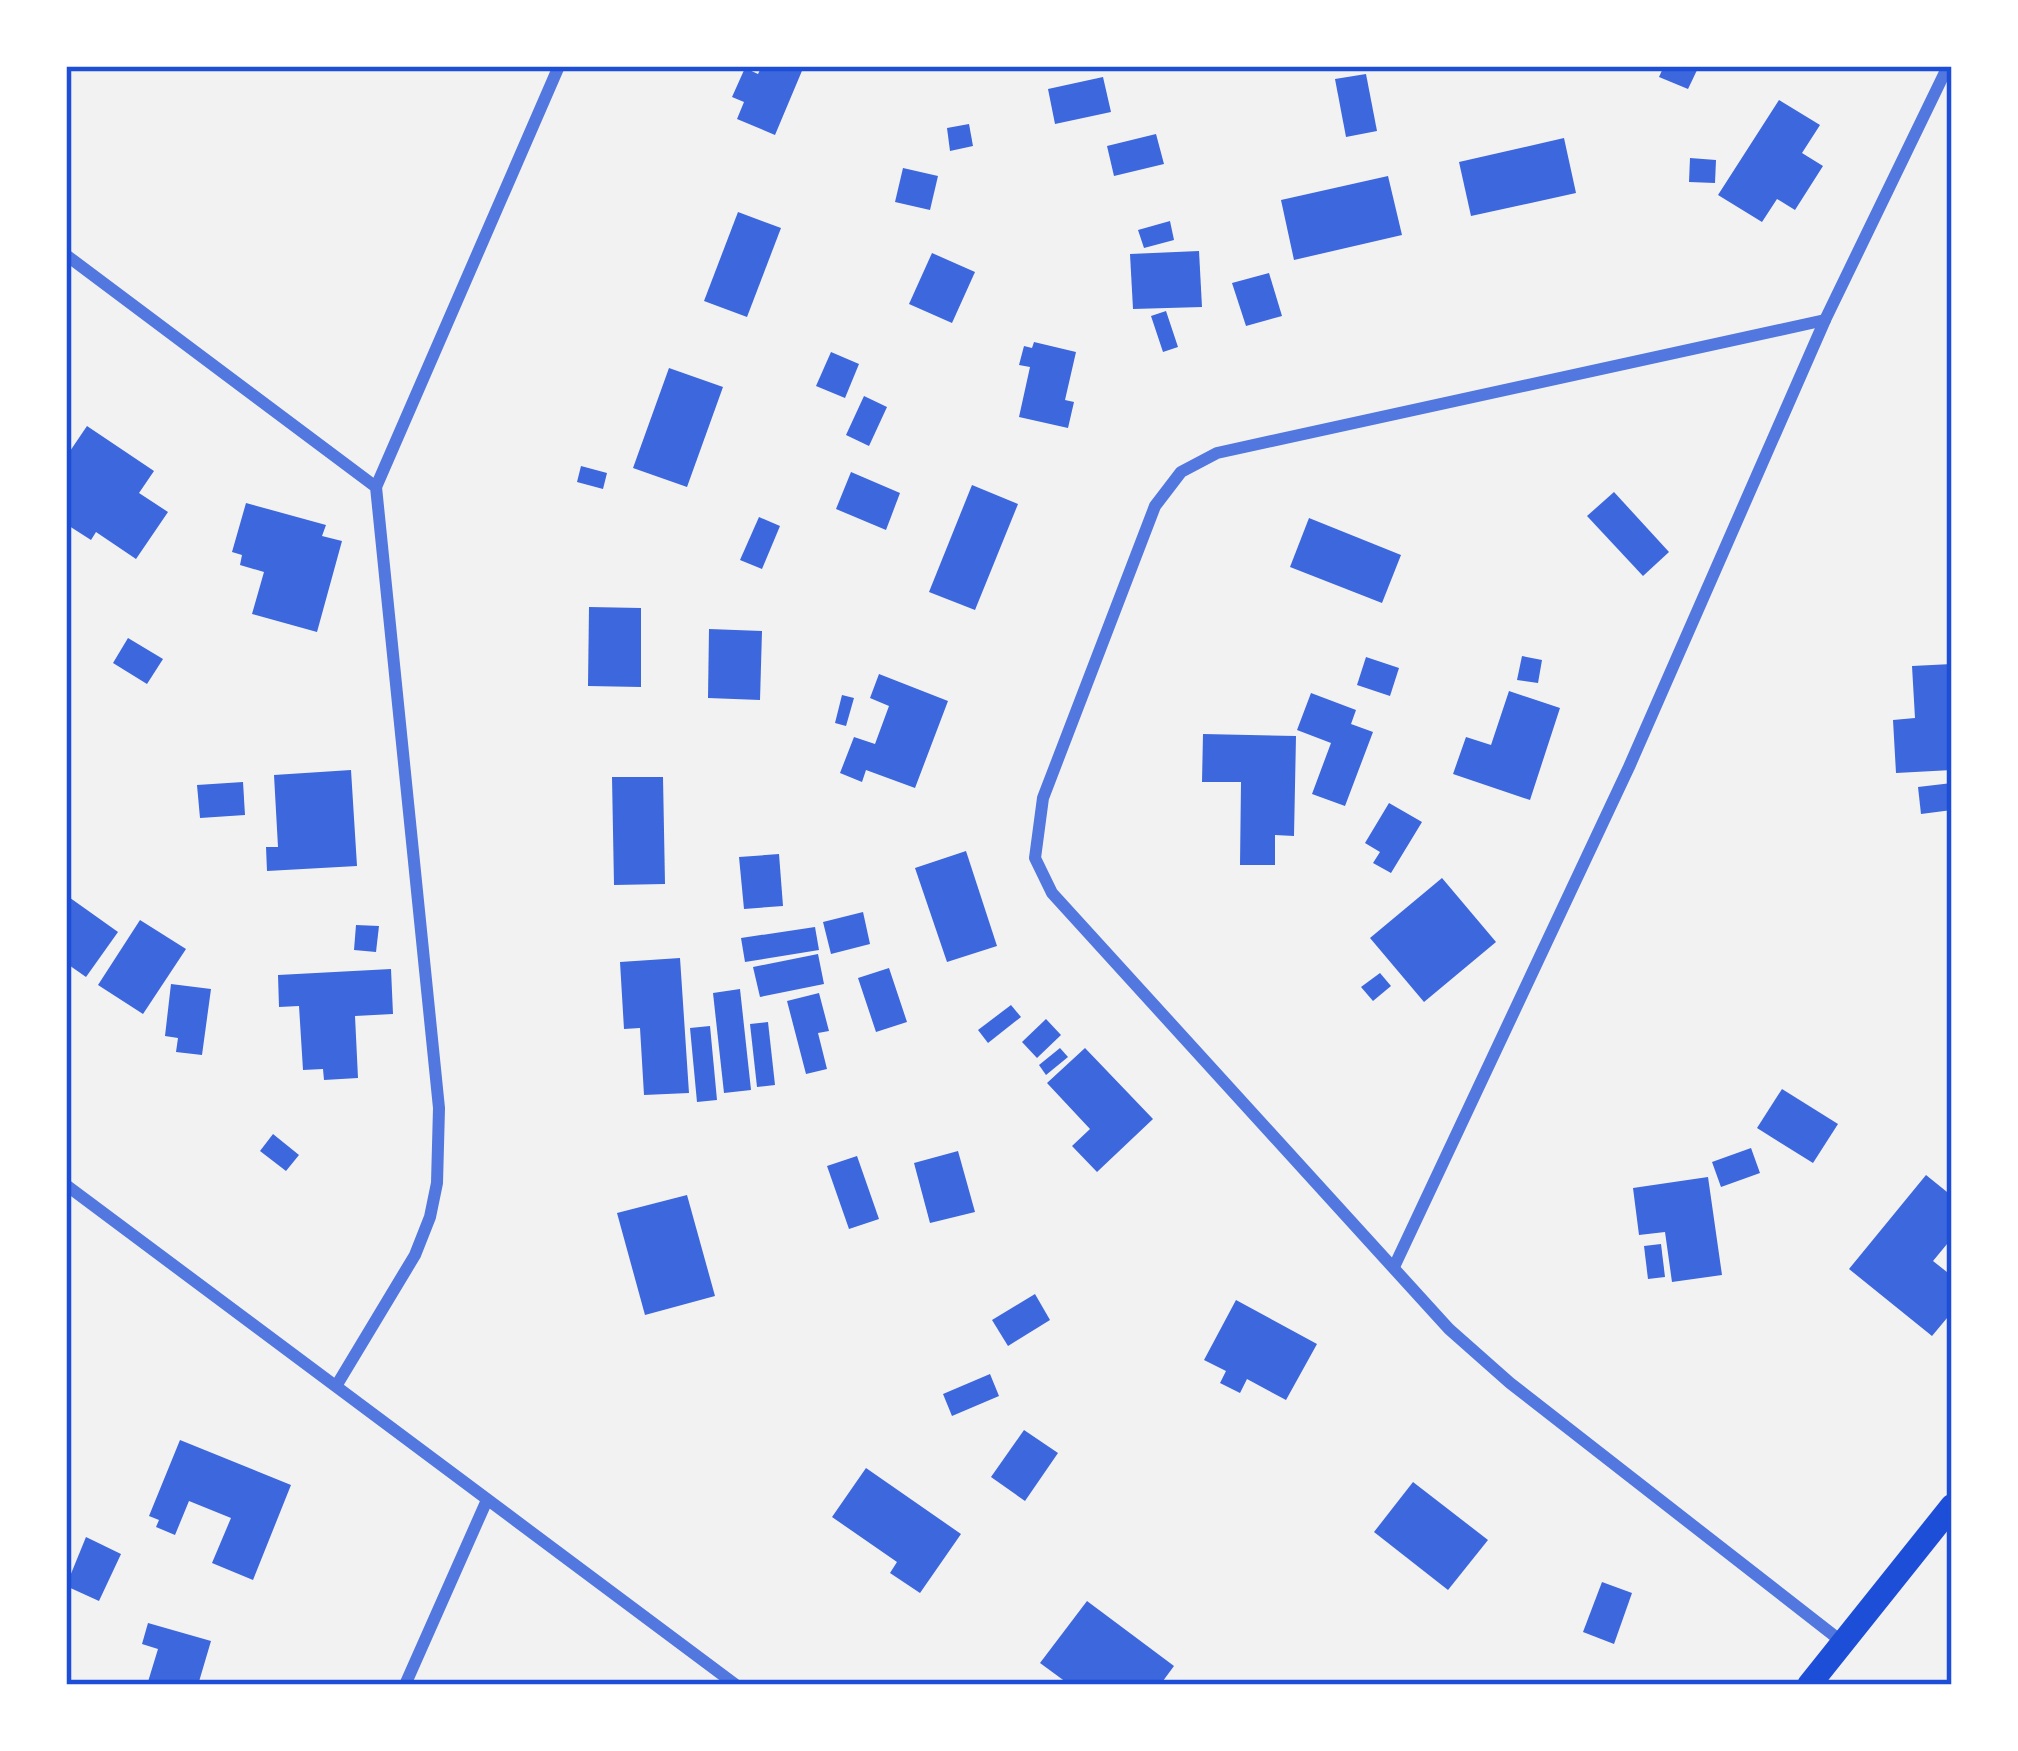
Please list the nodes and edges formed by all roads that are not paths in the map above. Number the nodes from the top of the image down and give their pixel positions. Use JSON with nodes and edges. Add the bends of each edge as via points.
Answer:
{"nodes":[{"id":1,"x":559,"y":66,"type":"edge"},
{"id":2,"x":1948,"y":66,"type":"edge"},
{"id":3,"x":66,"y":255,"type":"edge"},
{"id":4,"x":1825,"y":320,"type":"junction"},
{"id":5,"x":376,"y":488,"type":"junction"},
{"id":6,"x":66,"y":1185,"type":"edge"},
{"id":7,"x":1394,"y":1267,"type":"junction"},
{"id":8,"x":338,"y":1383,"type":"junction"},
{"id":9,"x":487,"y":1500,"type":"junction"},
{"id":10,"x":1952,"y":1506,"type":"edge"},
{"id":11,"x":1841,"y":1641,"type":"junction"},
{"id":12,"x":405,"y":1685,"type":"edge"},
{"id":13,"x":736,"y":1685,"type":"edge"},
{"id":14,"x":1809,"y":1685,"type":"edge"}],
"edges":[{"from":1,"to":5,"type":"street"},
{"from":2,"to":4,"type":"street"},
{"from":3,"to":5,"type":"street"},
{"from":4,"to":7,"type":"street","via":[[1629,766]]},
{"from":4,"to":7,"type":"street","via":[[1217,453],[1181,472],[1155,506],[1043,798],[1035,859],[1052,893]]},
{"from":5,"to":8,"type":"street","via":[[439,1108],[437,1183],[415,1255]]},
{"from":6,"to":8,"type":"street"},
{"from":7,"to":11,"type":"street","via":[[1510,1383]]},
{"from":8,"to":9,"type":"street"},
{"from":9,"to":12,"type":"street"},
{"from":9,"to":13,"type":"street"},
{"from":10,"to":11,"type":"main road"},
{"from":11,"to":14,"type":"main road"}]}
